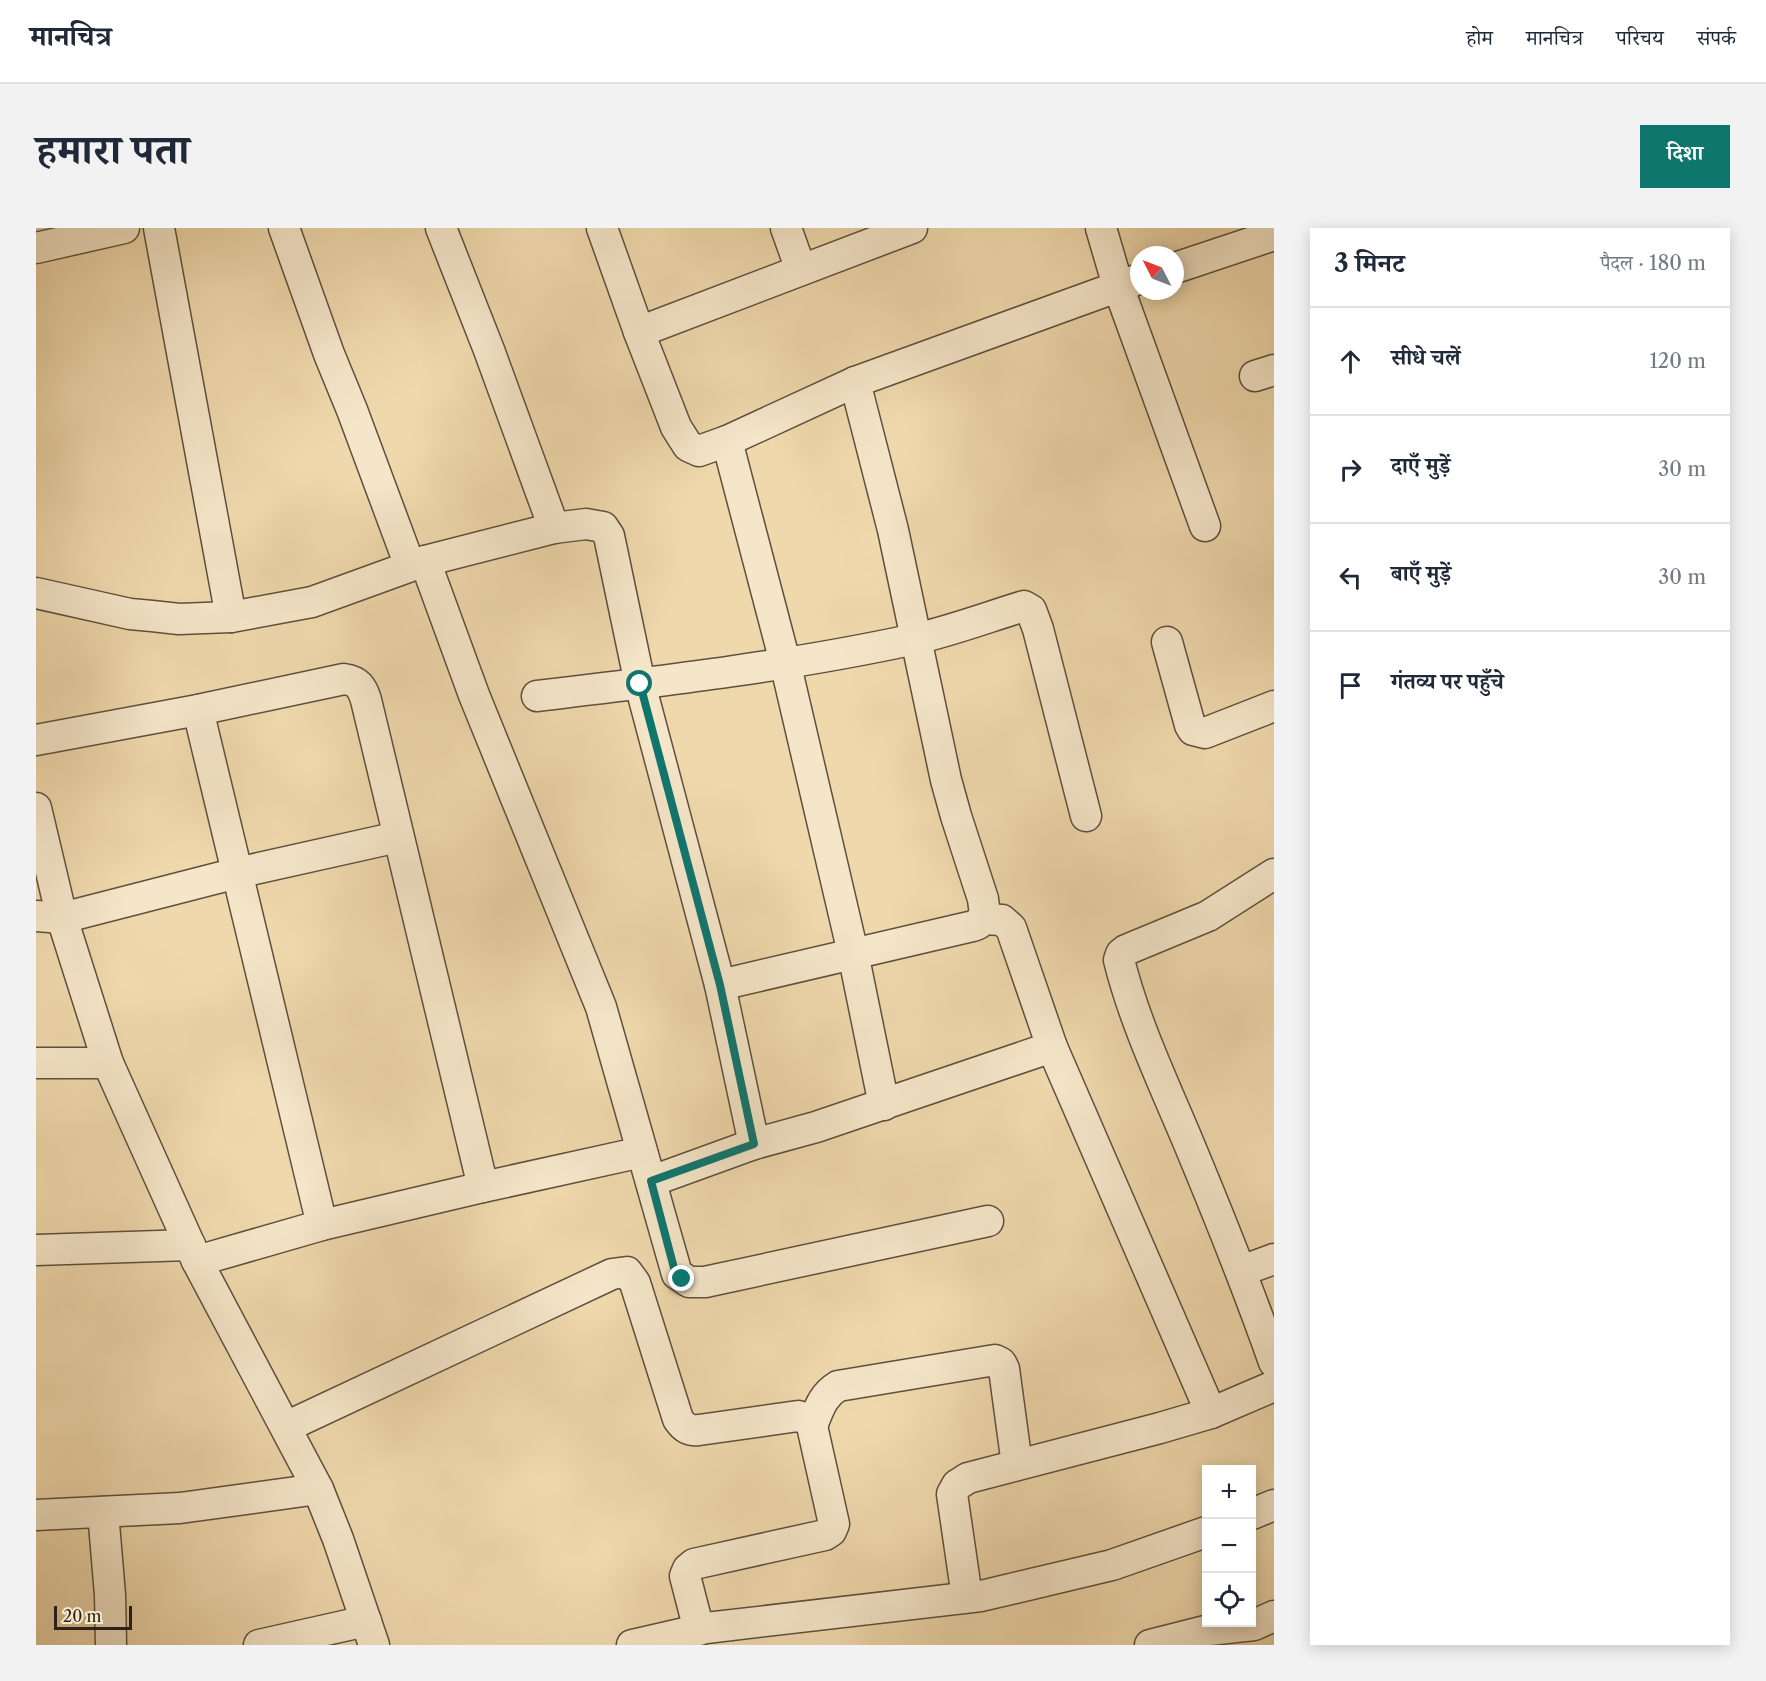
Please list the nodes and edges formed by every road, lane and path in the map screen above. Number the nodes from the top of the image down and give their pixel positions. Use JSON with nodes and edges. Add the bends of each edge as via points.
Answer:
{"nodes":[{"id":1,"x":124,"y":228,"type":"edge"},
{"id":2,"x":159,"y":228,"type":"edge"},
{"id":3,"x":284,"y":228,"type":"edge"},
{"id":4,"x":441,"y":228,"type":"edge"},
{"id":5,"x":602,"y":228,"type":"edge"},
{"id":6,"x":786,"y":228,"type":"edge"},
{"id":7,"x":912,"y":228,"type":"edge"},
{"id":8,"x":1101,"y":228,"type":"edge"},
{"id":9,"x":1274,"y":235,"type":"edge"},
{"id":10,"x":36,"y":249,"type":"edge"},
{"id":11,"x":1184,"y":264,"type":"edge"},
{"id":12,"x":801,"y":270,"type":"junction"},
{"id":13,"x":1129,"y":283,"type":"edge"},
{"id":14,"x":639,"y":332,"type":"junction"},
{"id":15,"x":855,"y":382,"type":"junction"},
{"id":16,"x":727,"y":441,"type":"junction"},
{"id":17,"x":1204,"y":525,"type":"dead end"},
{"id":18,"x":554,"y":528,"type":"junction"},
{"id":19,"x":417,"y":563,"type":"junction"},
{"id":20,"x":36,"y":593,"type":"edge"},
{"id":21,"x":231,"y":617,"type":"junction"},
{"id":22,"x":916,"y":639,"type":"junction"},
{"id":23,"x":1167,"y":642,"type":"dead end"},
{"id":24,"x":785,"y":662,"type":"junction"},
{"id":25,"x":640,"y":684,"type":"junction"},
{"id":26,"x":537,"y":696,"type":"dead end"},
{"id":27,"x":1274,"y":706,"type":"edge"},
{"id":28,"x":198,"y":710,"type":"junction"},
{"id":29,"x":36,"y":740,"type":"edge"},
{"id":30,"x":36,"y":808,"type":"edge"},
{"id":31,"x":1086,"y":816,"type":"dead end"},
{"id":32,"x":398,"y":837,"type":"junction"},
{"id":33,"x":237,"y":873,"type":"junction"},
{"id":34,"x":1274,"y":874,"type":"edge"},
{"id":35,"x":49,"y":917,"type":"edge"},
{"id":36,"x":982,"y":919,"type":"junction"},
{"id":37,"x":853,"y":952,"type":"junction"},
{"id":38,"x":720,"y":985,"type":"junction"},
{"id":39,"x":1052,"y":1047,"type":"junction"},
{"id":40,"x":36,"y":1063,"type":"edge"},
{"id":41,"x":108,"y":1063,"type":"junction"},
{"id":42,"x":884,"y":1105,"type":"junction"},
{"id":43,"x":754,"y":1144,"type":"junction"},
{"id":44,"x":642,"y":1152,"type":"junction"},
{"id":45,"x":651,"y":1181,"type":"junction"},
{"id":46,"x":483,"y":1187,"type":"junction"},
{"id":47,"x":988,"y":1221,"type":"dead end"},
{"id":48,"x":322,"y":1225,"type":"junction"},
{"id":49,"x":36,"y":1250,"type":"edge"},
{"id":50,"x":194,"y":1253,"type":"junction"},
{"id":51,"x":1274,"y":1259,"type":"edge"},
{"id":52,"x":1241,"y":1271,"type":"junction"},
{"id":53,"x":1274,"y":1362,"type":"edge"},
{"id":54,"x":1274,"y":1386,"type":"edge"},
{"id":55,"x":1211,"y":1413,"type":"junction"},
{"id":56,"x":812,"y":1426,"type":"junction"},
{"id":57,"x":286,"y":1427,"type":"junction"},
{"id":58,"x":1017,"y":1466,"type":"junction"},
{"id":59,"x":318,"y":1489,"type":"junction"},
{"id":60,"x":1274,"y":1505,"type":"edge"},
{"id":61,"x":103,"y":1512,"type":"junction"},
{"id":62,"x":1256,"y":1512,"type":"edge"},
{"id":63,"x":36,"y":1515,"type":"edge"},
{"id":64,"x":1202,"y":1533,"type":"edge"},
{"id":65,"x":967,"y":1597,"type":"junction"},
{"id":66,"x":1263,"y":1629,"type":"edge"},
{"id":67,"x":699,"y":1630,"type":"junction"},
{"id":68,"x":370,"y":1633,"type":"edge"},
{"id":69,"x":111,"y":1645,"type":"edge"},
{"id":70,"x":259,"y":1645,"type":"edge"},
{"id":71,"x":632,"y":1645,"type":"edge"},
{"id":72,"x":1150,"y":1645,"type":"edge"}],
"edges":[{"from":1,"to":10,"type":"street"},
{"from":2,"to":21,"type":"street"},
{"from":3,"to":19,"type":"street","via":[[329,354]]},
{"from":4,"to":18,"type":"street"},
{"from":5,"to":14,"type":"street"},
{"from":6,"to":12,"type":"street"},
{"from":7,"to":12,"type":"street"},
{"from":8,"to":13,"type":"street"},
{"from":9,"to":11,"type":"street"},
{"from":12,"to":14,"type":"street"},
{"from":13,"to":15,"type":"street"},
{"from":13,"to":17,"type":"street"},
{"from":14,"to":16,"type":"street","via":[[683,441],[699,451]]},
{"from":15,"to":16,"type":"street"},
{"from":15,"to":22,"type":"street"},
{"from":16,"to":24,"type":"street"},
{"from":18,"to":19,"type":"street"},
{"from":18,"to":25,"type":"street","via":[[595,524],[609,536]]},
{"from":19,"to":21,"type":"street","via":[[312,602]]},
{"from":19,"to":44,"type":"street","via":[[601,1007]]},
{"from":20,"to":21,"type":"street","via":[[141,615],[180,619]]},
{"from":22,"to":24,"type":"street"},
{"from":22,"to":31,"type":"street","via":[[1024,606],[1031,610]]},
{"from":22,"to":36,"type":"street","via":[[951,798],[984,899]]},
{"from":23,"to":27,"type":"street","via":[[1193,730],[1205,733]]},
{"from":24,"to":25,"type":"street"},
{"from":24,"to":37,"type":"street"},
{"from":25,"to":26,"type":"street"},
{"from":25,"to":38,"type":"street"},
{"from":28,"to":29,"type":"street"},
{"from":28,"to":32,"type":"street","via":[[344,679],[357,683],[366,700]]},
{"from":28,"to":33,"type":"street"},
{"from":30,"to":35,"type":"street"},
{"from":32,"to":33,"type":"street"},
{"from":32,"to":46,"type":"street"},
{"from":33,"to":35,"type":"street"},
{"from":33,"to":48,"type":"street"},
{"from":34,"to":52,"type":"street","via":[[1208,916],[1126,950],[1119,960],[1146,1042]]},
{"from":35,"to":41,"type":"street"},
{"from":36,"to":37,"type":"street","via":[[973,926]]},
{"from":36,"to":39,"type":"street","via":[[1002,920],[1011,928]]},
{"from":37,"to":38,"type":"street"},
{"from":37,"to":42,"type":"street"},
{"from":38,"to":43,"type":"street"},
{"from":39,"to":42,"type":"street"},
{"from":39,"to":55,"type":"street"},
{"from":40,"to":41,"type":"street"},
{"from":41,"to":50,"type":"street"},
{"from":42,"to":43,"type":"street"},
{"from":43,"to":45,"type":"street"},
{"from":44,"to":45,"type":"street"},
{"from":44,"to":46,"type":"street"},
{"from":45,"to":47,"type":"street","via":[[674,1268],[689,1282],[705,1282]]},
{"from":46,"to":48,"type":"street"},
{"from":48,"to":50,"type":"street"},
{"from":49,"to":50,"type":"street"},
{"from":50,"to":57,"type":"street"},
{"from":51,"to":52,"type":"street"},
{"from":52,"to":53,"type":"street"},
{"from":54,"to":55,"type":"street"},
{"from":55,"to":58,"type":"street"},
{"from":56,"to":57,"type":"street","via":[[798,1416],[699,1431],[683,1426],[635,1282],[627,1272],[621,1272]]},
{"from":56,"to":58,"type":"street","via":[[827,1393],[838,1386],[995,1360],[1004,1369]]},
{"from":56,"to":67,"type":"street","via":[[834,1524],[831,1531],[694,1564],[685,1576]]},
{"from":57,"to":59,"type":"street"},
{"from":58,"to":65,"type":"street","via":[[968,1479],[957,1485],[952,1494]]},
{"from":59,"to":61,"type":"street","via":[[180,1508]]},
{"from":59,"to":68,"type":"street"},
{"from":60,"to":62,"type":"street"},
{"from":61,"to":63,"type":"street"},
{"from":61,"to":69,"type":"street"},
{"from":64,"to":65,"type":"street","via":[[1112,1565]]},
{"from":65,"to":67,"type":"street"},
{"from":66,"to":72,"type":"street","via":[[1209,1630]]},
{"from":67,"to":71,"type":"street"},
{"from":68,"to":70,"type":"street"}]}
